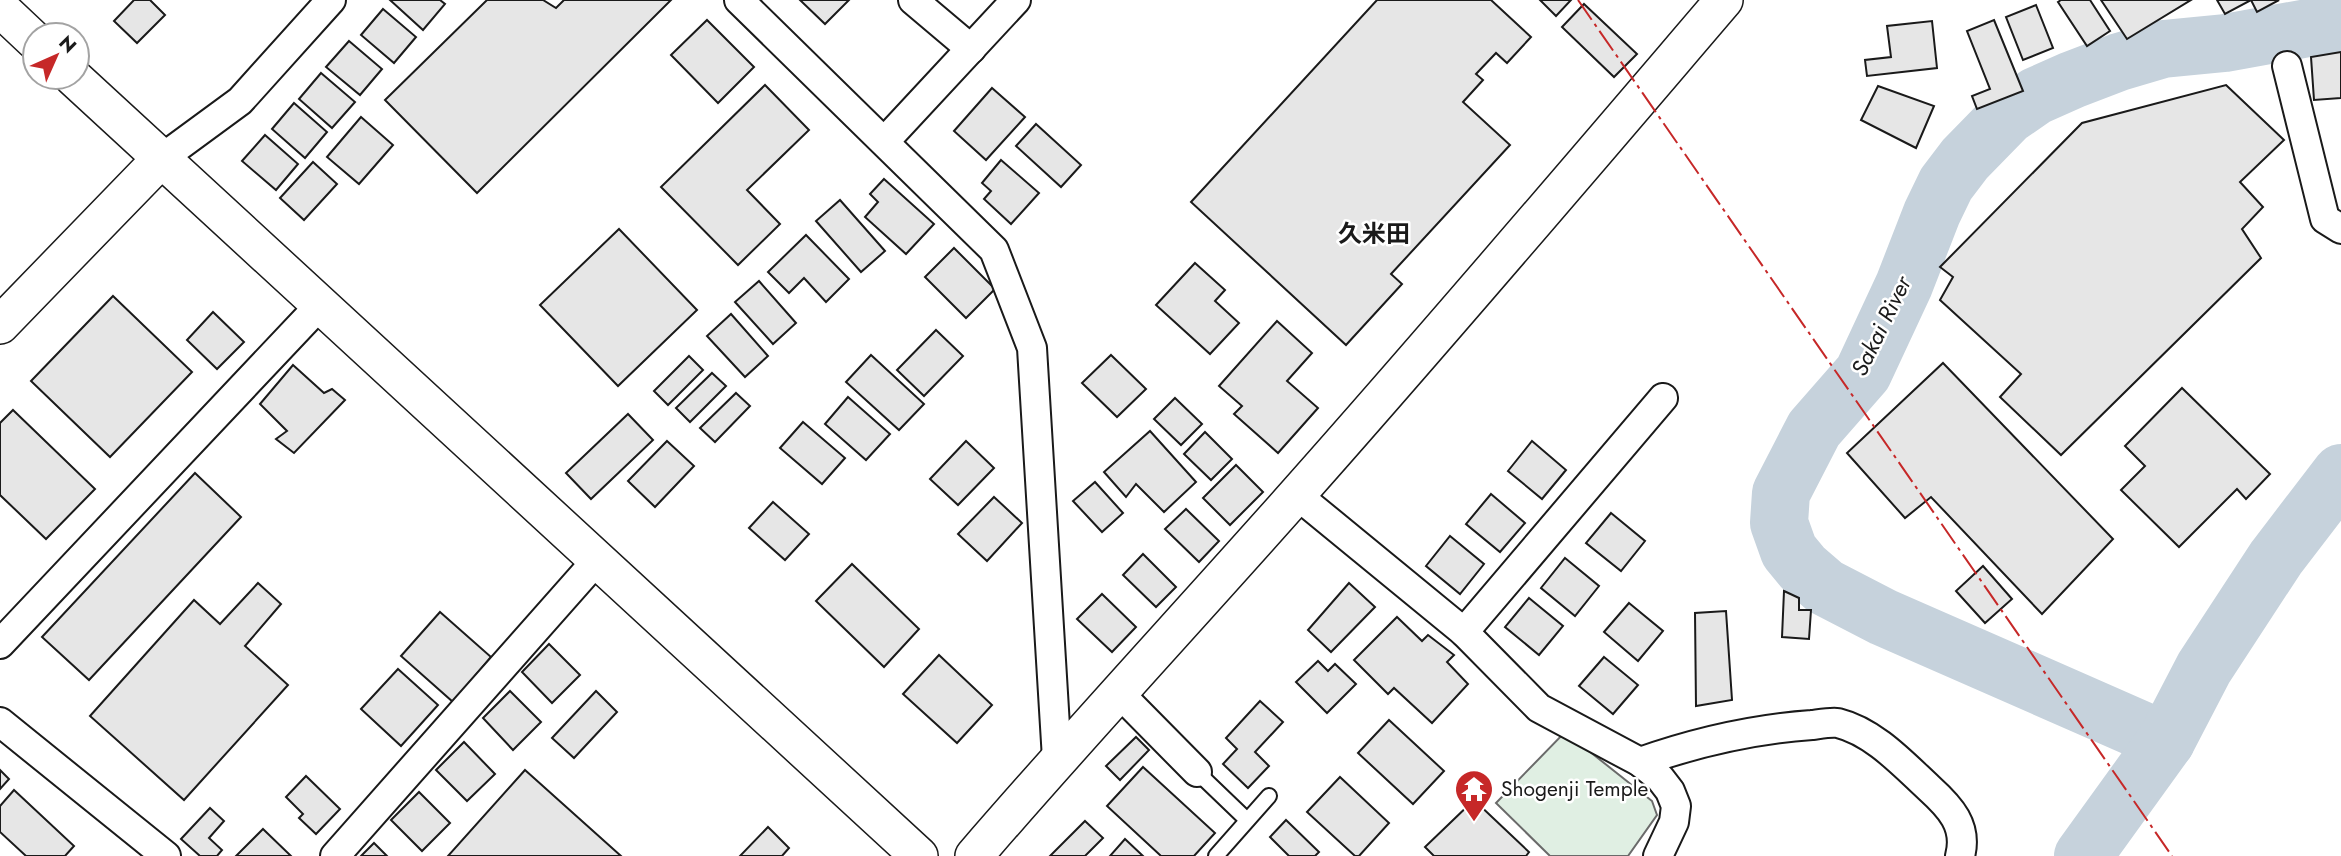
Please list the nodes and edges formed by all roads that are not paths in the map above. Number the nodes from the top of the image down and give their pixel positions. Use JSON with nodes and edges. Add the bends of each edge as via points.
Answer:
{"nodes":[{"id":1,"x":331,"y":0,"type":"edge"},
{"id":2,"x":739,"y":0,"type":"edge"},
{"id":3,"x":913,"y":0,"type":"edge"},
{"id":4,"x":1016,"y":0,"type":"edge"},
{"id":5,"x":1724,"y":0,"type":"edge"},
{"id":6,"x":0,"y":8,"type":"edge"},
{"id":7,"x":21,"y":28,"type":"edge"},
{"id":8,"x":971,"y":48,"type":"junction"},
{"id":9,"x":2287,"y":66,"type":"dead end"},
{"id":10,"x":88,"y":91,"type":"edge"},
{"id":11,"x":885,"y":141,"type":"junction"},
{"id":12,"x":161,"y":159,"type":"junction"},
{"id":13,"x":2341,"y":229,"type":"edge"},
{"id":14,"x":321,"y":304,"type":"junction"},
{"id":15,"x":0,"y":325,"type":"edge"},
{"id":16,"x":1663,"y":398,"type":"dead end"},
{"id":17,"x":1297,"y":495,"type":"junction"},
{"id":18,"x":597,"y":560,"type":"junction"},
{"id":19,"x":1464,"y":632,"type":"junction"},
{"id":20,"x":0,"y":644,"type":"edge"},
{"id":21,"x":1118,"y":692,"type":"junction"},
{"id":22,"x":0,"y":722,"type":"edge"},
{"id":23,"x":1057,"y":759,"type":"junction"},
{"id":24,"x":1640,"y":762,"type":"junction"},
{"id":25,"x":1197,"y":772,"type":"joint"},
{"id":26,"x":1269,"y":796,"type":"dead end"},
{"id":27,"x":1247,"y":820,"type":"junction"},
{"id":28,"x":166,"y":856,"type":"edge"},
{"id":29,"x":335,"y":856,"type":"edge"},
{"id":30,"x":919,"y":856,"type":"edge"},
{"id":31,"x":974,"y":856,"type":"edge"},
{"id":32,"x":1216,"y":856,"type":"edge"},
{"id":33,"x":1658,"y":856,"type":"edge"},
{"id":34,"x":1960,"y":856,"type":"edge"}],
"edges":[{"from":1,"to":12,"type":"street","via":[[240,101]]},
{"from":2,"to":11,"type":"street"},
{"from":3,"to":8,"type":"street"},
{"from":4,"to":8,"type":"street"},
{"from":5,"to":17,"type":"street"},
{"from":6,"to":7,"type":"street"},
{"from":8,"to":11,"type":"street"},
{"from":9,"to":13,"type":"street","via":[[2325,219]]},
{"from":10,"to":12,"type":"street"},
{"from":11,"to":23,"type":"street","via":[[994,250],[1032,348]]},
{"from":12,"to":14,"type":"street"},
{"from":12,"to":15,"type":"street"},
{"from":14,"to":18,"type":"street"},
{"from":14,"to":20,"type":"street"},
{"from":16,"to":19,"type":"street"},
{"from":17,"to":19,"type":"street"},
{"from":17,"to":21,"type":"street"},
{"from":18,"to":29,"type":"street"},
{"from":18,"to":30,"type":"street"},
{"from":19,"to":24,"type":"street","via":[[1539,708]]},
{"from":21,"to":23,"type":"street"},
{"from":21,"to":25,"type":"street"},
{"from":22,"to":28,"type":"street"},
{"from":23,"to":31,"type":"street"},
{"from":24,"to":33,"type":"street","via":[[1660,778],[1675,806],[1674,822]]},
{"from":24,"to":34,"type":"street","via":[[1677,749],[1782,727],[1837,723],[1869,737],[1947,805],[1961,827]]},
{"from":25,"to":27,"type":"lane"},
{"from":26,"to":27,"type":"lane"},
{"from":27,"to":32,"type":"lane"}]}
